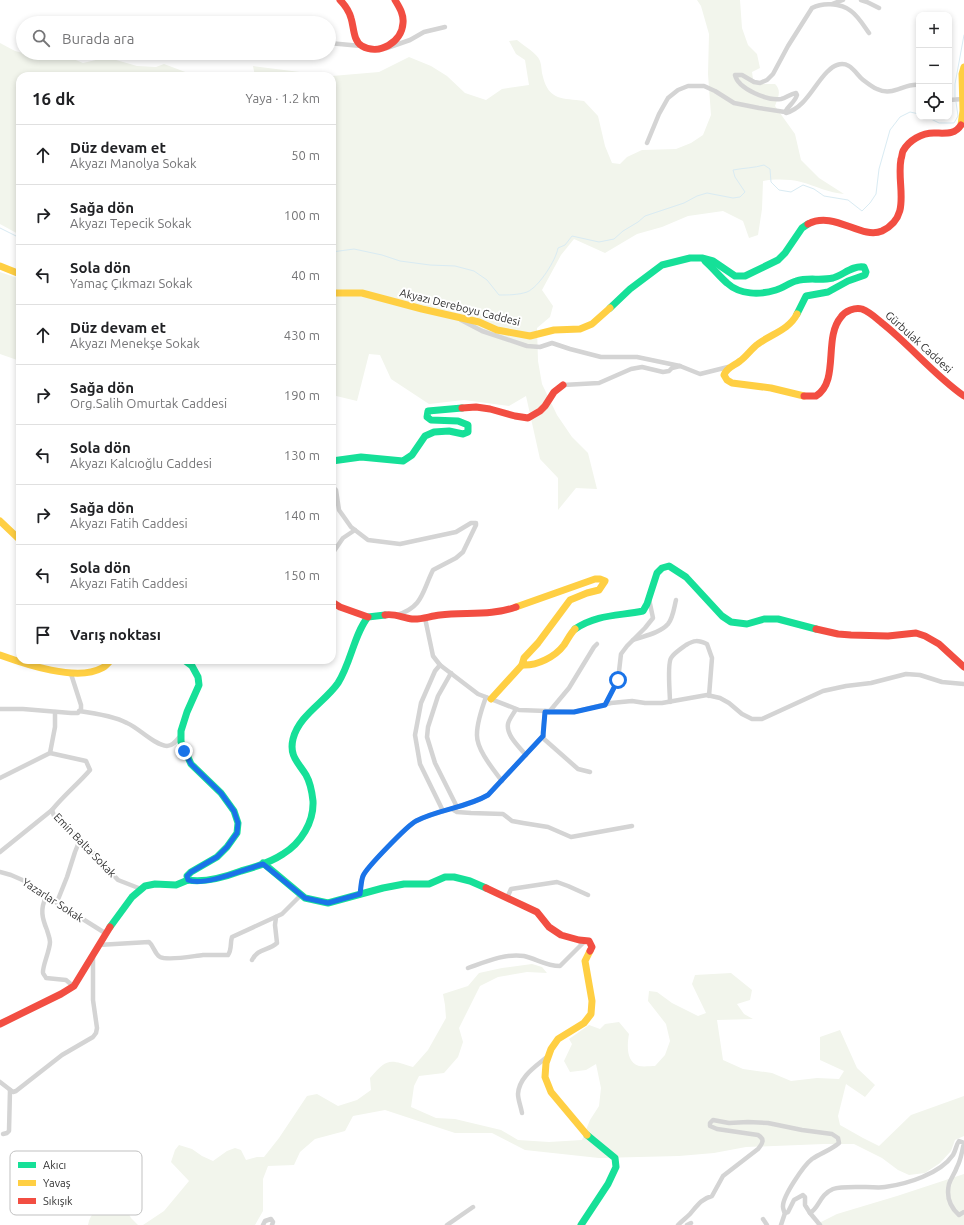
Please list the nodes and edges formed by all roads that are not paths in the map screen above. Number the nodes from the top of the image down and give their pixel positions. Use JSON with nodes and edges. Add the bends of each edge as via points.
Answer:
{"nodes":[{"id":1,"x":340,"y":0,"type":"edge"},
{"id":2,"x":395,"y":0,"type":"edge"},
{"id":3,"x":844,"y":0,"type":"edge"},
{"id":4,"x":861,"y":0,"type":"edge"},
{"id":5,"x":830,"y":4,"type":"junction"},
{"id":6,"x":879,"y":8,"type":"dead end"},
{"id":7,"x":445,"y":26,"type":"dead end"},
{"id":8,"x":869,"y":33,"type":"dead end"},
{"id":9,"x":336,"y":44,"type":"edge"},
{"id":10,"x":361,"y":46,"type":"junction"},
{"id":11,"x":385,"y":48,"type":"junction"},
{"id":12,"x":964,"y":67,"type":"edge"},
{"id":13,"x":916,"y":84,"type":"edge"},
{"id":14,"x":961,"y":99,"type":"junction"},
{"id":15,"x":952,"y":100,"type":"edge"},
{"id":16,"x":785,"y":112,"type":"junction"},
{"id":17,"x":647,"y":143,"type":"dead end"},
{"id":18,"x":702,"y":258,"type":"junction"},
{"id":19,"x":0,"y":266,"type":"edge"},
{"id":20,"x":16,"y":272,"type":"edge"},
{"id":21,"x":336,"y":293,"type":"edge"},
{"id":22,"x":453,"y":316,"type":"junction"},
{"id":23,"x":680,"y":366,"type":"junction"},
{"id":24,"x":728,"y":367,"type":"junction"},
{"id":25,"x":563,"y":385,"type":"joint"},
{"id":26,"x":964,"y":396,"type":"edge"},
{"id":27,"x":336,"y":460,"type":"edge"},
{"id":28,"x":336,"y":490,"type":"edge"},
{"id":29,"x":0,"y":521,"type":"edge"},
{"id":30,"x":355,"y":530,"type":"junction"},
{"id":31,"x":16,"y":536,"type":"edge"},
{"id":32,"x":336,"y":548,"type":"edge"},
{"id":33,"x":649,"y":599,"type":"junction"},
{"id":34,"x":676,"y":600,"type":"dead end"},
{"id":35,"x":336,"y":604,"type":"edge"},
{"id":36,"x":395,"y":615,"type":"junction"},
{"id":37,"x":368,"y":617,"type":"junction"},
{"id":38,"x":425,"y":618,"type":"junction"},
{"id":39,"x":632,"y":641,"type":"junction"},
{"id":40,"x":597,"y":644,"type":"dead end"},
{"id":41,"x":0,"y":655,"type":"edge"},
{"id":42,"x":16,"y":660,"type":"edge"},
{"id":43,"x":29,"y":664,"type":"edge"},
{"id":44,"x":108,"y":664,"type":"edge"},
{"id":45,"x":189,"y":664,"type":"edge"},
{"id":46,"x":440,"y":665,"type":"junction"},
{"id":47,"x":522,"y":665,"type":"junction"},
{"id":48,"x":964,"y":667,"type":"edge"},
{"id":49,"x":451,"y":673,"type":"junction"},
{"id":50,"x":71,"y":674,"type":"junction"},
{"id":51,"x":964,"y":684,"type":"edge"},
{"id":52,"x":709,"y":696,"type":"junction"},
{"id":53,"x":489,"y":698,"type":"junction"},
{"id":54,"x":670,"y":702,"type":"junction"},
{"id":55,"x":605,"y":705,"type":"junction"},
{"id":56,"x":0,"y":708,"type":"edge"},
{"id":57,"x":516,"y":709,"type":"junction"},
{"id":58,"x":79,"y":711,"type":"junction"},
{"id":59,"x":55,"y":712,"type":"junction"},
{"id":60,"x":547,"y":712,"type":"junction"},
{"id":61,"x":181,"y":735,"type":"junction"},
{"id":62,"x":543,"y":736,"type":"junction"},
{"id":63,"x":50,"y":753,"type":"junction"},
{"id":64,"x":526,"y":755,"type":"junction"},
{"id":65,"x":590,"y":772,"type":"dead end"},
{"id":66,"x":0,"y":778,"type":"edge"},
{"id":67,"x":502,"y":781,"type":"junction"},
{"id":68,"x":457,"y":807,"type":"junction"},
{"id":69,"x":452,"y":809,"type":"junction"},
{"id":70,"x":52,"y":810,"type":"junction"},
{"id":71,"x":444,"y":811,"type":"junction"},
{"id":72,"x":632,"y":826,"type":"dead end"},
{"id":73,"x":79,"y":842,"type":"junction"},
{"id":74,"x":0,"y":852,"type":"edge"},
{"id":75,"x":263,"y":864,"type":"junction"},
{"id":76,"x":0,"y":872,"type":"edge"},
{"id":77,"x":188,"y":880,"type":"junction"},
{"id":78,"x":140,"y":889,"type":"junction"},
{"id":79,"x":360,"y":894,"type":"junction"},
{"id":80,"x":301,"y":895,"type":"junction"},
{"id":81,"x":588,"y":895,"type":"dead end"},
{"id":82,"x":46,"y":897,"type":"junction"},
{"id":83,"x":506,"y":898,"type":"junction"},
{"id":84,"x":276,"y":917,"type":"junction"},
{"id":85,"x":105,"y":933,"type":"junction"},
{"id":86,"x":585,"y":941,"type":"junction"},
{"id":87,"x":98,"y":945,"type":"junction"},
{"id":88,"x":93,"y":954,"type":"junction"},
{"id":89,"x":252,"y":960,"type":"dead end"},
{"id":90,"x":468,"y":968,"type":"dead end"},
{"id":91,"x":73,"y":986,"type":"junction"},
{"id":92,"x":0,"y":1024,"type":"edge"},
{"id":93,"x":548,"y":1056,"type":"junction"},
{"id":94,"x":0,"y":1082,"type":"edge"},
{"id":95,"x":10,"y":1090,"type":"junction"},
{"id":96,"x":522,"y":1113,"type":"dead end"},
{"id":97,"x":3,"y":1134,"type":"dead end"},
{"id":98,"x":473,"y":1207,"type":"dead end"},
{"id":99,"x":964,"y":1212,"type":"edge"},
{"id":100,"x":784,"y":1213,"type":"junction"},
{"id":101,"x":810,"y":1213,"type":"junction"},
{"id":102,"x":763,"y":1219,"type":"dead end"},
{"id":103,"x":263,"y":1225,"type":"edge"},
{"id":104,"x":272,"y":1225,"type":"edge"},
{"id":105,"x":447,"y":1225,"type":"edge"},
{"id":106,"x":581,"y":1225,"type":"edge"},
{"id":107,"x":678,"y":1225,"type":"edge"},
{"id":108,"x":767,"y":1225,"type":"edge"},
{"id":109,"x":780,"y":1225,"type":"edge"},
{"id":110,"x":820,"y":1225,"type":"edge"}],
"edges":[{"from":1,"to":10,"type":"street","via":[[349,11],[356,39]]},
{"from":2,"to":11,"type":"street","via":[[402,12],[403,24],[400,35]]},
{"from":3,"to":5,"type":"street"},
{"from":4,"to":6,"type":"street"},
{"from":5,"to":8,"type":"street","via":[[851,11]]},
{"from":5,"to":16,"type":"street","via":[[819,4],[812,8],[767,80],[760,83],[742,75],[735,75],[736,80],[746,89],[764,96],[782,99],[796,93],[797,97]]},
{"from":7,"to":11,"type":"street"},
{"from":9,"to":10,"type":"street"},
{"from":10,"to":11,"type":"street"},
{"from":12,"to":14,"type":"street"},
{"from":13,"to":16,"type":"street","via":[[895,91],[877,90],[862,79],[853,68],[837,64],[820,79],[797,109]]},
{"from":14,"to":15,"type":"street"},
{"from":14,"to":18,"type":"street","via":[[961,126],[954,132],[922,135],[903,151],[900,166],[902,204],[892,224],[881,231],[871,233],[822,220],[810,223],[802,228],[778,260],[744,276],[735,276],[713,261]]},
{"from":16,"to":17,"type":"street","via":[[734,103],[704,86],[688,86],[668,98]]},
{"from":18,"to":22,"type":"street","name":"Akyazı Dereboyu Caddesi","via":[[690,258],[662,265],[598,320],[580,329],[554,330],[530,336],[497,330],[479,322]]},
{"from":18,"to":24,"type":"street","via":[[729,285],[745,292],[777,290],[798,280],[824,280],[859,266],[864,267],[866,272],[865,275],[828,292],[806,296],[791,323],[758,343],[739,363]]},
{"from":19,"to":20,"type":"street"},
{"from":21,"to":22,"type":"street","name":"Akyazı Dereboyu Caddesi","via":[[362,293]]},
{"from":22,"to":23,"type":"street","via":[[482,331],[528,346],[540,347],[552,343],[601,357],[637,357]]},
{"from":23,"to":24,"type":"street","via":[[700,374]]},
{"from":23,"to":25,"type":"street","via":[[663,372],[642,367],[599,383]]},
{"from":24,"to":26,"type":"street","name":"Gürbulak Caddesi","via":[[724,375],[732,383],[776,389],[804,397],[817,395],[824,390],[828,381],[836,325],[841,315],[857,308],[866,311],[886,326],[935,373]]},
{"from":25,"to":27,"type":"street","via":[[554,392],[546,406],[528,418],[476,407],[428,411],[427,417],[431,420],[458,421],[468,425],[468,432],[434,432],[425,436],[412,455],[404,460],[361,457]]},
{"from":28,"to":30,"type":"street","via":[[339,510]]},
{"from":29,"to":31,"type":"street"},
{"from":30,"to":32,"type":"street","via":[[343,538]]},
{"from":30,"to":36,"type":"street","via":[[368,540],[400,544],[456,532],[471,523],[476,523],[463,552],[433,570],[423,595],[411,610]]},
{"from":33,"to":39,"type":"street","via":[[653,618]]},
{"from":33,"to":47,"type":"street","via":[[642,611],[589,621],[575,630],[561,647],[545,660],[527,666]]},
{"from":33,"to":48,"type":"street","via":[[657,573],[669,566],[686,577],[722,616],[731,622],[747,624],[778,619],[851,635],[888,636],[916,633],[939,644]]},
{"from":34,"to":39,"type":"street","via":[[668,625],[658,632]]},
{"from":35,"to":37,"type":"street"},
{"from":36,"to":37,"type":"street"},
{"from":36,"to":38,"type":"street","via":[[412,619]]},
{"from":37,"to":75,"type":"street","via":[[363,623],[344,672],[336,685],[302,722],[292,741],[291,753],[306,775],[312,792],[313,808],[309,823],[300,839],[284,853]]},
{"from":38,"to":46,"type":"street","via":[[433,656]]},
{"from":38,"to":47,"type":"street","via":[[505,611],[596,579],[605,581],[599,590],[570,600],[524,658]]},
{"from":39,"to":55,"type":"street","via":[[621,654],[618,680]]},
{"from":40,"to":60,"type":"street","via":[[569,688]]},
{"from":41,"to":42,"type":"street"},
{"from":43,"to":50,"type":"street"},
{"from":44,"to":50,"type":"street","via":[[96,671]]},
{"from":45,"to":61,"type":"street","via":[[198,677],[199,685],[187,712]]},
{"from":46,"to":49,"type":"street"},
{"from":46,"to":71,"type":"street","via":[[421,703],[415,735],[420,764]]},
{"from":47,"to":53,"type":"street"},
{"from":49,"to":53,"type":"street","via":[[478,694]]},
{"from":49,"to":68,"type":"street","via":[[438,696],[427,737],[435,763]]},
{"from":50,"to":58,"type":"street","via":[[82,705]]},
{"from":51,"to":52,"type":"street","via":[[906,674],[823,691],[762,719],[752,719],[720,698]]},
{"from":52,"to":54,"type":"street"},
{"from":52,"to":54,"type":"street","via":[[712,658],[707,644],[694,641],[671,658]]},
{"from":53,"to":57,"type":"street"},
{"from":53,"to":67,"type":"street","via":[[480,715],[477,735],[485,756]]},
{"from":54,"to":55,"type":"street","via":[[632,701]]},
{"from":55,"to":60,"type":"street","via":[[574,712]]},
{"from":56,"to":59,"type":"street"},
{"from":57,"to":60,"type":"street"},
{"from":57,"to":64,"type":"street","via":[[508,723],[509,732]]},
{"from":58,"to":59,"type":"street"},
{"from":58,"to":61,"type":"street","via":[[127,723],[164,746],[170,746]]},
{"from":59,"to":63,"type":"street"},
{"from":60,"to":62,"type":"street"},
{"from":61,"to":77,"type":"street","via":[[180,742],[191,764],[221,793],[234,811],[238,823],[237,833],[227,847],[217,857],[191,872],[187,876]]},
{"from":62,"to":64,"type":"street"},
{"from":62,"to":65,"type":"street","via":[[578,769]]},
{"from":63,"to":66,"type":"street"},
{"from":63,"to":70,"type":"street","via":[[86,761],[90,770]]},
{"from":64,"to":67,"type":"street"},
{"from":67,"to":68,"type":"street","via":[[480,800]]},
{"from":68,"to":69,"type":"street"},
{"from":69,"to":71,"type":"street"},
{"from":69,"to":72,"type":"street","via":[[457,812],[503,814],[512,821],[548,827],[571,837]]},
{"from":70,"to":73,"type":"street","name":"Emin Balta Sokak","via":[[54,816],[78,838]]},
{"from":70,"to":74,"type":"street"},
{"from":71,"to":79,"type":"street","via":[[415,821],[385,849],[364,873]]},
{"from":73,"to":78,"type":"street","name":"Emin Balta Sokak","via":[[83,842],[118,880]]},
{"from":73,"to":82,"type":"street","via":[[57,902]]},
{"from":75,"to":77,"type":"street","via":[[210,881]]},
{"from":75,"to":80,"type":"street"},
{"from":76,"to":82,"type":"street","name":"Yazarlar Sokak","via":[[27,882]]},
{"from":77,"to":78,"type":"street","via":[[176,885],[155,884]]},
{"from":78,"to":85,"type":"street"},
{"from":79,"to":80,"type":"street","via":[[328,903]]},
{"from":79,"to":83,"type":"street","via":[[404,884],[429,884],[445,876],[470,881]]},
{"from":80,"to":84,"type":"street"},
{"from":81,"to":83,"type":"street","via":[[557,882],[511,889]]},
{"from":82,"to":85,"type":"street","name":"Yazarlar Sokak"},
{"from":82,"to":91,"type":"street","via":[[41,913],[50,940],[43,973],[46,978],[66,980]]},
{"from":83,"to":86,"type":"street","via":[[538,912],[549,927],[561,935]]},
{"from":84,"to":87,"type":"street","via":[[232,937],[231,951],[228,955],[166,958],[156,953],[149,942]]},
{"from":84,"to":89,"type":"street","via":[[277,943],[257,952]]},
{"from":85,"to":87,"type":"street"},
{"from":86,"to":90,"type":"street","via":[[560,966],[551,966],[522,956],[508,956]]},
{"from":86,"to":93,"type":"street","via":[[589,941],[592,947],[585,961],[592,1001],[591,1014],[584,1024],[558,1039]]},
{"from":87,"to":88,"type":"street"},
{"from":88,"to":91,"type":"street"},
{"from":88,"to":95,"type":"street","via":[[96,1033],[62,1055],[16,1091]]},
{"from":91,"to":92,"type":"street"},
{"from":93,"to":96,"type":"street","via":[[526,1075],[520,1084],[518,1095]]},
{"from":93,"to":106,"type":"street","via":[[545,1077],[551,1092],[589,1136],[615,1158],[616,1168],[608,1184]]},
{"from":94,"to":95,"type":"street"},
{"from":95,"to":97,"type":"street","via":[[9,1130]]},
{"from":98,"to":105,"type":"street"},
{"from":99,"to":101,"type":"street","via":[[959,1215],[953,1209],[948,1192],[962,1154],[964,1143],[959,1141],[953,1154],[942,1166],[926,1176],[885,1187],[834,1188],[823,1195]]},
{"from":100,"to":101,"type":"street","via":[[788,1212],[794,1200],[803,1195]]},
{"from":100,"to":107,"type":"street","via":[[782,1206],[787,1192],[800,1173],[811,1159],[834,1148],[839,1143],[838,1138],[832,1134],[768,1123],[729,1124],[713,1120],[710,1126],[758,1135],[763,1140],[762,1144],[723,1176],[712,1196],[700,1202]]},
{"from":100,"to":109,"type":"street"},
{"from":101,"to":110,"type":"street"},
{"from":102,"to":108,"type":"street"},
{"from":103,"to":104,"type":"street","via":[[270,1218]]}]}
